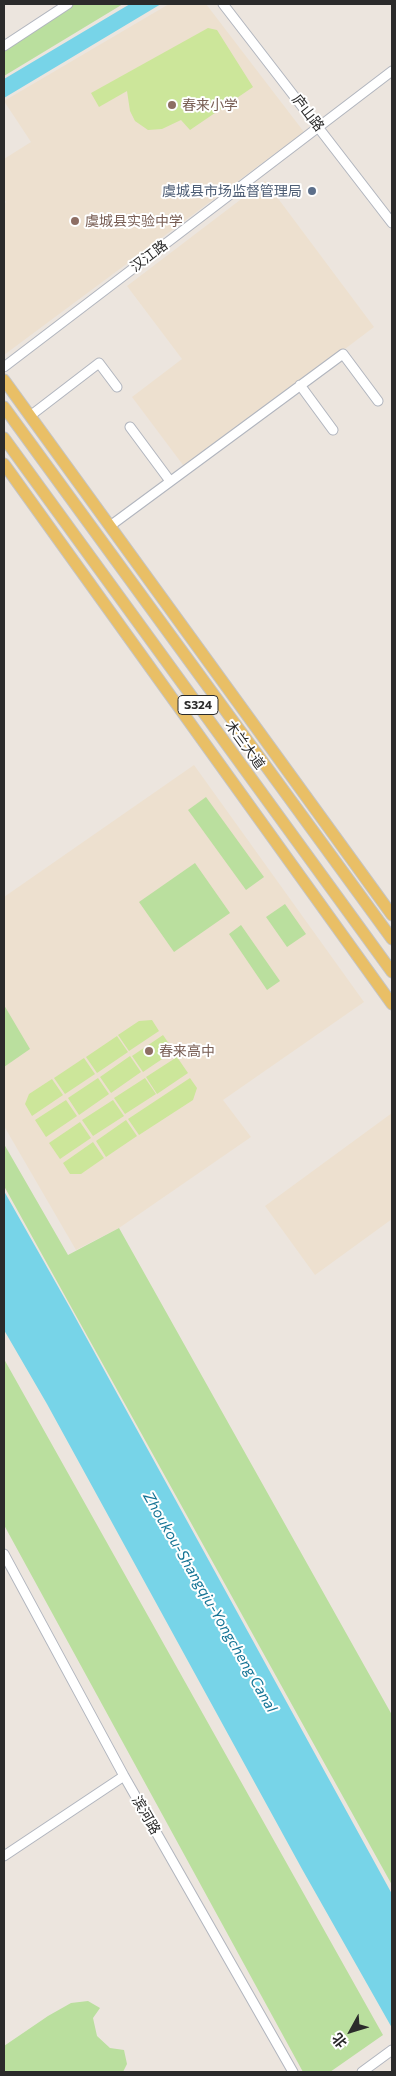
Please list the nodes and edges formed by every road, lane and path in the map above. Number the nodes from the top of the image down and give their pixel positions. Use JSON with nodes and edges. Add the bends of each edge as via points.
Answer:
{"nodes":[{"id":1,"x":68,"y":4,"type":"edge"},
{"id":2,"x":223,"y":4,"type":"edge"},
{"id":3,"x":4,"y":46,"type":"edge"},
{"id":4,"x":392,"y":71,"type":"edge"},
{"id":5,"x":318,"y":127,"type":"junction"},
{"id":6,"x":392,"y":223,"type":"edge"},
{"id":7,"x":4,"y":367,"type":"edge"},
{"id":8,"x":4,"y":380,"type":"edge"},
{"id":9,"x":300,"y":385,"type":"junction"},
{"id":10,"x":117,"y":387,"type":"dead end"},
{"id":11,"x":378,"y":401,"type":"dead end"},
{"id":12,"x":4,"y":407,"type":"edge"},
{"id":13,"x":30,"y":416,"type":"junction"},
{"id":14,"x":130,"y":428,"type":"dead end"},
{"id":15,"x":333,"y":430,"type":"dead end"},
{"id":16,"x":4,"y":438,"type":"edge"},
{"id":17,"x":4,"y":464,"type":"edge"},
{"id":18,"x":170,"y":481,"type":"junction"},
{"id":19,"x":110,"y":526,"type":"junction"},
{"id":20,"x":392,"y":915,"type":"edge"},
{"id":21,"x":392,"y":939,"type":"edge"},
{"id":22,"x":392,"y":972,"type":"edge"},
{"id":23,"x":392,"y":1004,"type":"edge"},
{"id":24,"x":4,"y":1554,"type":"edge"},
{"id":25,"x":124,"y":1776,"type":"junction"},
{"id":26,"x":4,"y":1856,"type":"edge"},
{"id":27,"x":392,"y":2050,"type":"edge"},
{"id":28,"x":293,"y":2072,"type":"edge"},
{"id":29,"x":362,"y":2072,"type":"edge"}],
"edges":[{"from":1,"to":3,"type":"street"},
{"from":2,"to":5,"type":"street","name":"庐山路"},
{"from":4,"to":5,"type":"street","name":"汉江路"},
{"from":5,"to":6,"type":"street","name":"庐山路"},
{"from":5,"to":7,"type":"street","name":"汉江路"},
{"from":8,"to":13,"type":"main road"},
{"from":9,"to":11,"type":"street","via":[[343,354]]},
{"from":9,"to":15,"type":"street"},
{"from":9,"to":18,"type":"street"},
{"from":10,"to":13,"type":"street","via":[[99,363]]},
{"from":12,"to":21,"type":"main road","name":"木兰大道","number":"S324"},
{"from":13,"to":19,"type":"main road"},
{"from":14,"to":18,"type":"street"},
{"from":16,"to":22,"type":"main road","name":"木兰大道","number":"S324"},
{"from":17,"to":23,"type":"main road"},
{"from":18,"to":19,"type":"street"},
{"from":19,"to":20,"type":"main road"},
{"from":24,"to":25,"type":"street","name":"滨河路"},
{"from":25,"to":26,"type":"street"},
{"from":25,"to":28,"type":"street","name":"滨河路"},
{"from":27,"to":29,"type":"street"}]}
